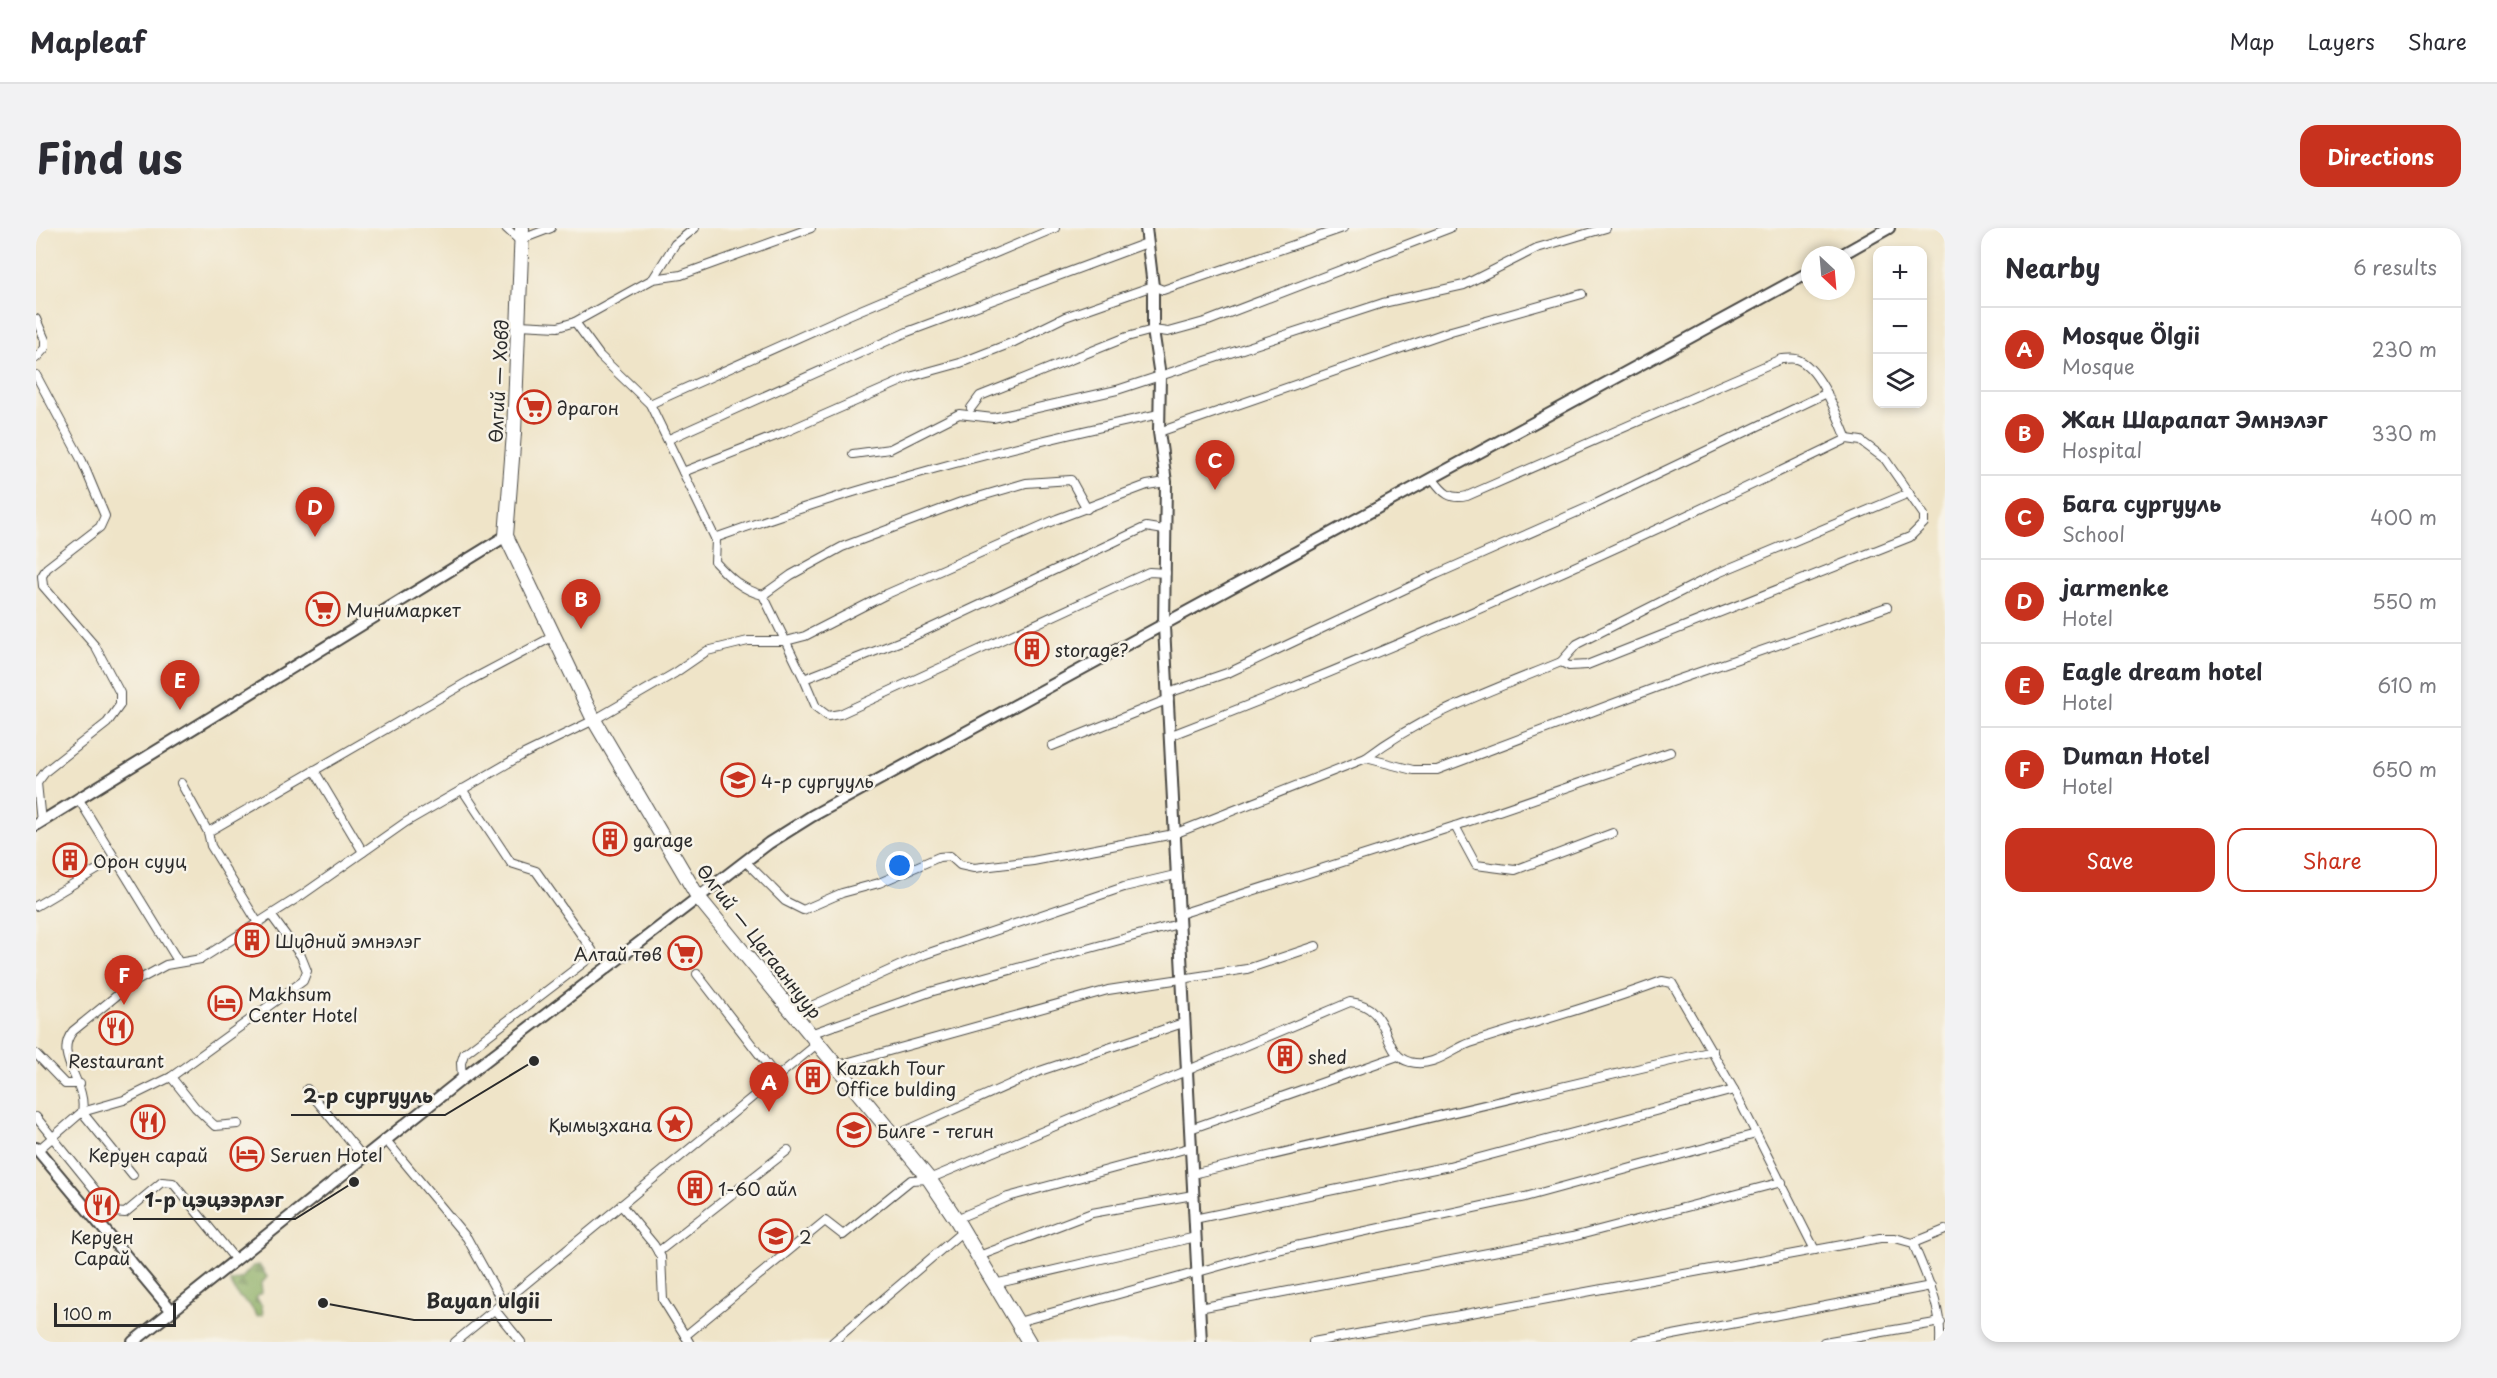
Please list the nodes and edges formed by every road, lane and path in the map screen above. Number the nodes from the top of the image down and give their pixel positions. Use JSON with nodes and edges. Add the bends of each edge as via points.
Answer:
{"nodes":[{"id":1,"x":507,"y":228,"type":"edge"},
{"id":2,"x":551,"y":228,"type":"edge"},
{"id":3,"x":695,"y":228,"type":"edge"},
{"id":4,"x":811,"y":228,"type":"edge"},
{"id":5,"x":1055,"y":228,"type":"edge"},
{"id":6,"x":1146,"y":228,"type":"edge"},
{"id":7,"x":1343,"y":228,"type":"edge"},
{"id":8,"x":1450,"y":228,"type":"edge"},
{"id":9,"x":1606,"y":228,"type":"edge"},
{"id":10,"x":1889,"y":228,"type":"edge"},
{"id":11,"x":522,"y":237,"type":"edge"},
{"id":12,"x":1146,"y":243,"type":"junction"},
{"id":13,"x":1855,"y":247,"type":"edge"},
{"id":14,"x":1801,"y":277,"type":"edge"},
{"id":15,"x":653,"y":279,"type":"junction"},
{"id":16,"x":1153,"y":286,"type":"junction"},
{"id":17,"x":1582,"y":294,"type":"dead end"},
{"id":18,"x":36,"y":319,"type":"edge"},
{"id":19,"x":575,"y":322,"type":"junction"},
{"id":20,"x":519,"y":325,"type":"junction"},
{"id":21,"x":1153,"y":330,"type":"junction"},
{"id":22,"x":36,"y":358,"type":"edge"},
{"id":23,"x":36,"y":375,"type":"edge"},
{"id":24,"x":1160,"y":376,"type":"junction"},
{"id":25,"x":1827,"y":393,"type":"junction"},
{"id":26,"x":650,"y":404,"type":"junction"},
{"id":27,"x":971,"y":408,"type":"dead end"},
{"id":28,"x":1159,"y":414,"type":"junction"},
{"id":29,"x":1159,"y":432,"type":"junction"},
{"id":30,"x":669,"y":439,"type":"junction"},
{"id":31,"x":1847,"y":439,"type":"junction"},
{"id":32,"x":853,"y":454,"type":"dead end"},
{"id":33,"x":683,"y":472,"type":"junction"},
{"id":34,"x":1433,"y":479,"type":"junction"},
{"id":35,"x":1166,"y":482,"type":"junction"},
{"id":36,"x":1909,"y":493,"type":"junction"},
{"id":37,"x":1087,"y":509,"type":"junction"},
{"id":38,"x":1164,"y":530,"type":"junction"},
{"id":39,"x":506,"y":536,"type":"junction"},
{"id":40,"x":715,"y":538,"type":"junction"},
{"id":41,"x":1166,"y":573,"type":"junction"},
{"id":42,"x":36,"y":578,"type":"edge"},
{"id":43,"x":43,"y":586,"type":"junction"},
{"id":44,"x":763,"y":595,"type":"junction"},
{"id":45,"x":1887,"y":607,"type":"dead end"},
{"id":46,"x":1164,"y":626,"type":"junction"},
{"id":47,"x":554,"y":636,"type":"junction"},
{"id":48,"x":786,"y":641,"type":"junction"},
{"id":49,"x":1561,"y":662,"type":"junction"},
{"id":50,"x":804,"y":679,"type":"junction"},
{"id":51,"x":1168,"y":696,"type":"junction"},
{"id":52,"x":594,"y":720,"type":"junction"},
{"id":53,"x":1169,"y":736,"type":"junction"},
{"id":54,"x":1052,"y":746,"type":"dead end"},
{"id":55,"x":1670,"y":752,"type":"dead end"},
{"id":56,"x":1366,"y":758,"type":"junction"},
{"id":57,"x":314,"y":770,"type":"junction"},
{"id":58,"x":37,"y":782,"type":"edge"},
{"id":59,"x":181,"y":783,"type":"dead end"},
{"id":60,"x":462,"y":789,"type":"junction"},
{"id":61,"x":78,"y":798,"type":"junction"},
{"id":62,"x":39,"y":824,"type":"edge"},
{"id":63,"x":1455,"y":826,"type":"junction"},
{"id":64,"x":208,"y":832,"type":"junction"},
{"id":65,"x":1613,"y":833,"type":"dead end"},
{"id":66,"x":1174,"y":834,"type":"junction"},
{"id":67,"x":363,"y":852,"type":"junction"},
{"id":68,"x":115,"y":859,"type":"junction"},
{"id":69,"x":745,"y":861,"type":"junction"},
{"id":70,"x":1176,"y":875,"type":"junction"},
{"id":71,"x":698,"y":897,"type":"junction"},
{"id":72,"x":37,"y":903,"type":"edge"},
{"id":73,"x":271,"y":915,"type":"junction"},
{"id":74,"x":1178,"y":919,"type":"junction"},
{"id":75,"x":258,"y":923,"type":"junction"},
{"id":76,"x":1316,"y":946,"type":"dead end"},
{"id":77,"x":178,"y":961,"type":"junction"},
{"id":78,"x":697,"y":975,"type":"dead end"},
{"id":79,"x":1180,"y":980,"type":"junction"},
{"id":80,"x":794,"y":1014,"type":"junction"},
{"id":81,"x":1184,"y":1023,"type":"junction"},
{"id":82,"x":814,"y":1039,"type":"junction"},
{"id":83,"x":1713,"y":1051,"type":"junction"},
{"id":84,"x":36,"y":1054,"type":"edge"},
{"id":85,"x":1398,"y":1056,"type":"junction"},
{"id":86,"x":835,"y":1066,"type":"junction"},
{"id":87,"x":1188,"y":1070,"type":"junction"},
{"id":88,"x":776,"y":1076,"type":"junction"},
{"id":89,"x":171,"y":1077,"type":"junction"},
{"id":90,"x":462,"y":1079,"type":"junction"},
{"id":91,"x":80,"y":1084,"type":"junction"},
{"id":92,"x":307,"y":1089,"type":"dead end"},
{"id":93,"x":1734,"y":1090,"type":"junction"},
{"id":94,"x":82,"y":1112,"type":"junction"},
{"id":95,"x":36,"y":1117,"type":"edge"},
{"id":96,"x":238,"y":1124,"type":"dead end"},
{"id":97,"x":1190,"y":1129,"type":"junction"},
{"id":98,"x":1756,"y":1134,"type":"junction"},
{"id":99,"x":894,"y":1136,"type":"junction"},
{"id":100,"x":52,"y":1138,"type":"junction"},
{"id":101,"x":385,"y":1139,"type":"junction"},
{"id":102,"x":1192,"y":1147,"type":"junction"},
{"id":103,"x":37,"y":1149,"type":"edge"},
{"id":104,"x":788,"y":1149,"type":"dead end"},
{"id":105,"x":363,"y":1157,"type":"junction"},
{"id":106,"x":1192,"y":1174,"type":"junction"},
{"id":107,"x":133,"y":1175,"type":"dead end"},
{"id":108,"x":929,"y":1179,"type":"junction"},
{"id":109,"x":1782,"y":1182,"type":"junction"},
{"id":110,"x":1193,"y":1195,"type":"junction"},
{"id":111,"x":621,"y":1205,"type":"junction"},
{"id":112,"x":1194,"y":1219,"type":"junction"},
{"id":113,"x":959,"y":1225,"type":"junction"},
{"id":114,"x":1945,"y":1230,"type":"edge"},
{"id":115,"x":1196,"y":1237,"type":"junction"},
{"id":116,"x":1913,"y":1243,"type":"junction"},
{"id":117,"x":1815,"y":1250,"type":"junction"},
{"id":118,"x":658,"y":1252,"type":"junction"},
{"id":119,"x":979,"y":1257,"type":"junction"},
{"id":120,"x":235,"y":1259,"type":"junction"},
{"id":121,"x":1196,"y":1271,"type":"junction"},
{"id":122,"x":994,"y":1284,"type":"junction"},
{"id":123,"x":1931,"y":1286,"type":"junction"},
{"id":124,"x":503,"y":1303,"type":"junction"},
{"id":125,"x":1199,"y":1308,"type":"junction"},
{"id":126,"x":495,"y":1310,"type":"junction"},
{"id":127,"x":172,"y":1311,"type":"junction"},
{"id":128,"x":1018,"y":1322,"type":"junction"},
{"id":129,"x":1941,"y":1322,"type":"junction"},
{"id":130,"x":687,"y":1339,"type":"edge"},
{"id":131,"x":133,"y":1342,"type":"edge"},
{"id":132,"x":455,"y":1342,"type":"edge"},
{"id":133,"x":520,"y":1342,"type":"edge"},
{"id":134,"x":833,"y":1342,"type":"edge"},
{"id":135,"x":1029,"y":1342,"type":"edge"},
{"id":136,"x":1201,"y":1342,"type":"edge"},
{"id":137,"x":1313,"y":1342,"type":"edge"},
{"id":138,"x":1636,"y":1342,"type":"edge"},
{"id":139,"x":1824,"y":1342,"type":"edge"},
{"id":140,"x":1940,"y":1342,"type":"edge"}],
"edges":[{"from":1,"to":11,"type":"street"},
{"from":2,"to":11,"type":"street"},
{"from":3,"to":15,"type":"street","via":[[675,244]]},
{"from":4,"to":15,"type":"street","via":[[681,275]]},
{"from":5,"to":26,"type":"street"},
{"from":6,"to":12,"type":"street"},
{"from":7,"to":16,"type":"street","via":[[1163,290]]},
{"from":8,"to":21,"type":"street","via":[[1208,321],[1168,332]]},
{"from":9,"to":24,"type":"street","via":[[1536,248],[1464,285],[1383,303]]},
{"from":10,"to":13,"type":"street"},
{"from":11,"to":20,"type":"highway","name":"Өлгий — Ховд"},
{"from":12,"to":16,"type":"street"},
{"from":12,"to":30,"type":"street","via":[[907,332]]},
{"from":14,"to":34,"type":"street"},
{"from":15,"to":19,"type":"street"},
{"from":16,"to":21,"type":"street"},
{"from":16,"to":33,"type":"street","via":[[1065,317],[960,363],[913,376]]},
{"from":17,"to":29,"type":"street","via":[[1451,331]]},
{"from":18,"to":22,"type":"street","via":[[45,348]]},
{"from":19,"to":20,"type":"street","via":[[558,327]]},
{"from":19,"to":26,"type":"street","via":[[600,356]]},
{"from":20,"to":39,"type":"highway","name":"Өлгий — Ховд"},
{"from":21,"to":24,"type":"street"},
{"from":21,"to":27,"type":"street","via":[[980,396]]},
{"from":23,"to":43,"type":"street","via":[[82,461],[105,516],[99,527],[47,568],[42,576]]},
{"from":24,"to":28,"type":"street"},
{"from":24,"to":32,"type":"street","via":[[1095,396],[993,418],[959,414],[890,449]]},
{"from":25,"to":31,"type":"street"},
{"from":25,"to":34,"type":"street","via":[[1808,366],[1796,359],[1781,359],[1467,496],[1447,495]]},
{"from":25,"to":51,"type":"street","via":[[1230,672]]},
{"from":26,"to":30,"type":"street"},
{"from":28,"to":29,"type":"street"},
{"from":28,"to":40,"type":"street","via":[[1029,442],[864,487]]},
{"from":29,"to":35,"type":"street"},
{"from":30,"to":33,"type":"street"},
{"from":31,"to":36,"type":"street","via":[[1861,441],[1885,459]]},
{"from":31,"to":53,"type":"street","via":[[1505,598],[1312,681]]},
{"from":33,"to":40,"type":"street"},
{"from":34,"to":46,"type":"street"},
{"from":35,"to":37,"type":"street","via":[[1147,485]]},
{"from":35,"to":38,"type":"street"},
{"from":36,"to":49,"type":"street","via":[[1718,573],[1577,644]]},
{"from":36,"to":49,"type":"street","via":[[1924,515],[1924,524],[1910,537],[1587,665],[1569,666]]},
{"from":37,"to":44,"type":"street","via":[[1071,480],[1026,483],[962,502],[842,547]]},
{"from":37,"to":48,"type":"street","via":[[887,594],[805,636]]},
{"from":38,"to":41,"type":"street"},
{"from":38,"to":50,"type":"street","via":[[1146,527],[915,636]]},
{"from":39,"to":47,"type":"highway","name":"Өлгий — Цагааннуур"},
{"from":39,"to":61,"type":"street"},
{"from":40,"to":44,"type":"street","via":[[715,562],[731,580]]},
{"from":41,"to":46,"type":"street"},
{"from":41,"to":50,"type":"street","via":[[1149,572],[840,714],[828,716],[816,707]]},
{"from":42,"to":43,"type":"street"},
{"from":43,"to":58,"type":"street","via":[[95,646],[120,693],[120,705],[107,723]]},
{"from":44,"to":48,"type":"street"},
{"from":45,"to":56,"type":"street","via":[[1668,683],[1437,770],[1413,770]]},
{"from":46,"to":51,"type":"street"},
{"from":46,"to":69,"type":"street","via":[[812,816]]},
{"from":47,"to":52,"type":"highway","name":"Өлгий — Цагааннуур"},
{"from":47,"to":57,"type":"street"},
{"from":48,"to":50,"type":"street"},
{"from":48,"to":52,"type":"street","via":[[748,641],[707,651]]},
{"from":49,"to":56,"type":"street","via":[[1433,715]]},
{"from":51,"to":53,"type":"street"},
{"from":51,"to":54,"type":"street"},
{"from":52,"to":60,"type":"street"},
{"from":52,"to":71,"type":"highway","name":"Өлгий — Цагааннуур"},
{"from":53,"to":66,"type":"street"},
{"from":55,"to":63,"type":"street"},
{"from":56,"to":66,"type":"street"},
{"from":57,"to":64,"type":"street"},
{"from":57,"to":67,"type":"street"},
{"from":58,"to":62,"type":"street"},
{"from":59,"to":64,"type":"street"},
{"from":60,"to":67,"type":"street"},
{"from":60,"to":90,"type":"street","via":[[511,863],[536,871],[592,950],[591,957],[464,1054]]},
{"from":61,"to":62,"type":"street"},
{"from":61,"to":68,"type":"street"},
{"from":63,"to":65,"type":"street","via":[[1476,865],[1515,870]]},
{"from":63,"to":74,"type":"street"},
{"from":64,"to":75,"type":"street","via":[[211,846]]},
{"from":66,"to":69,"type":"street","via":[[975,868],[960,865],[950,856],[939,857],[803,910],[785,901]]},
{"from":66,"to":70,"type":"street"},
{"from":67,"to":73,"type":"street"},
{"from":68,"to":72,"type":"street"},
{"from":68,"to":77,"type":"street"},
{"from":69,"to":71,"type":"street"},
{"from":70,"to":74,"type":"street"},
{"from":70,"to":80,"type":"street","via":[[1124,887],[923,955]]},
{"from":71,"to":80,"type":"highway","name":"Өлгий — Цагааннуур"},
{"from":71,"to":90,"type":"street"},
{"from":73,"to":75,"type":"street"},
{"from":73,"to":89,"type":"street","via":[[301,956],[307,971],[303,981]]},
{"from":74,"to":79,"type":"street"},
{"from":74,"to":82,"type":"street","via":[[930,992]]},
{"from":75,"to":77,"type":"street","via":[[201,959]]},
{"from":76,"to":79,"type":"street","via":[[1247,969]]},
{"from":77,"to":91,"type":"street","via":[[131,984],[67,1038],[67,1059]]},
{"from":78,"to":88,"type":"street"},
{"from":79,"to":81,"type":"street"},
{"from":79,"to":86,"type":"street","via":[[1108,990]]},
{"from":80,"to":82,"type":"highway","name":"Өлгий — Цагааннуур"},
{"from":81,"to":87,"type":"street"},
{"from":81,"to":99,"type":"street","via":[[1040,1071]]},
{"from":82,"to":86,"type":"highway","name":"Өлгий — Цагааннуур"},
{"from":82,"to":88,"type":"street"},
{"from":83,"to":85,"type":"street","via":[[1672,983],[1662,981],[1603,1004],[1467,1044],[1438,1059],[1410,1062]]},
{"from":83,"to":93,"type":"street"},
{"from":83,"to":106,"type":"street"},
{"from":84,"to":91,"type":"street","via":[[65,1084]]},
{"from":85,"to":87,"type":"street","via":[[1375,1011],[1363,1003],[1350,1002]]},
{"from":85,"to":97,"type":"street"},
{"from":86,"to":99,"type":"highway","name":"Өлгий — Цагааннуур"},
{"from":87,"to":97,"type":"street"},
{"from":87,"to":108,"type":"street"},
{"from":88,"to":111,"type":"street"},
{"from":89,"to":94,"type":"street","via":[[124,1100]]},
{"from":89,"to":96,"type":"street","via":[[215,1126]]},
{"from":90,"to":101,"type":"street"},
{"from":91,"to":94,"type":"street"},
{"from":92,"to":105,"type":"street"},
{"from":93,"to":98,"type":"street"},
{"from":93,"to":112,"type":"street","via":[[1449,1166]]},
{"from":94,"to":100,"type":"street"},
{"from":94,"to":107,"type":"street"},
{"from":95,"to":100,"type":"street"},
{"from":97,"to":102,"type":"street"},
{"from":98,"to":109,"type":"street"},
{"from":98,"to":121,"type":"street","via":[[1525,1197]]},
{"from":99,"to":108,"type":"highway","name":"Өлгий — Цагааннуур"},
{"from":100,"to":103,"type":"street"},
{"from":100,"to":120,"type":"street","via":[[113,1212],[125,1213],[162,1182],[173,1184]]},
{"from":101,"to":105,"type":"street"},
{"from":101,"to":124,"type":"street","via":[[467,1238]]},
{"from":102,"to":106,"type":"street"},
{"from":102,"to":113,"type":"street","via":[[1008,1197]]},
{"from":103,"to":127,"type":"street"},
{"from":104,"to":118,"type":"street"},
{"from":105,"to":120,"type":"street"},
{"from":106,"to":110,"type":"street"},
{"from":108,"to":113,"type":"highway","name":"Өлгий — Цагааннуур"},
{"from":108,"to":130,"type":"street","via":[[911,1180],[843,1235],[825,1221]]},
{"from":109,"to":117,"type":"street"},
{"from":109,"to":125,"type":"street","via":[[1572,1237]]},
{"from":110,"to":112,"type":"street"},
{"from":110,"to":119,"type":"street","via":[[1092,1213]]},
{"from":111,"to":118,"type":"street"},
{"from":111,"to":124,"type":"street"},
{"from":112,"to":115,"type":"street"},
{"from":113,"to":119,"type":"highway","name":"Өлгий — Цагааннуур"},
{"from":113,"to":134,"type":"street"},
{"from":114,"to":116,"type":"street"},
{"from":115,"to":121,"type":"street"},
{"from":115,"to":122,"type":"street"},
{"from":116,"to":117,"type":"street","via":[[1880,1238]]},
{"from":116,"to":123,"type":"street"},
{"from":117,"to":137,"type":"street"},
{"from":118,"to":130,"type":"street","via":[[663,1300]]},
{"from":119,"to":122,"type":"highway","name":"Өлгий — Цагааннуур"},
{"from":120,"to":127,"type":"street"},
{"from":121,"to":125,"type":"street"},
{"from":121,"to":128,"type":"street"},
{"from":122,"to":128,"type":"highway","name":"Өлгий — Цагааннуур"},
{"from":123,"to":129,"type":"street"},
{"from":123,"to":138,"type":"street"},
{"from":124,"to":126,"type":"street"},
{"from":125,"to":136,"type":"street"},
{"from":126,"to":132,"type":"street"},
{"from":126,"to":133,"type":"street"},
{"from":127,"to":131,"type":"street"},
{"from":128,"to":135,"type":"highway","name":"Өлгий — Цагааннуур"},
{"from":129,"to":139,"type":"street"},
{"from":129,"to":140,"type":"street"}]}
